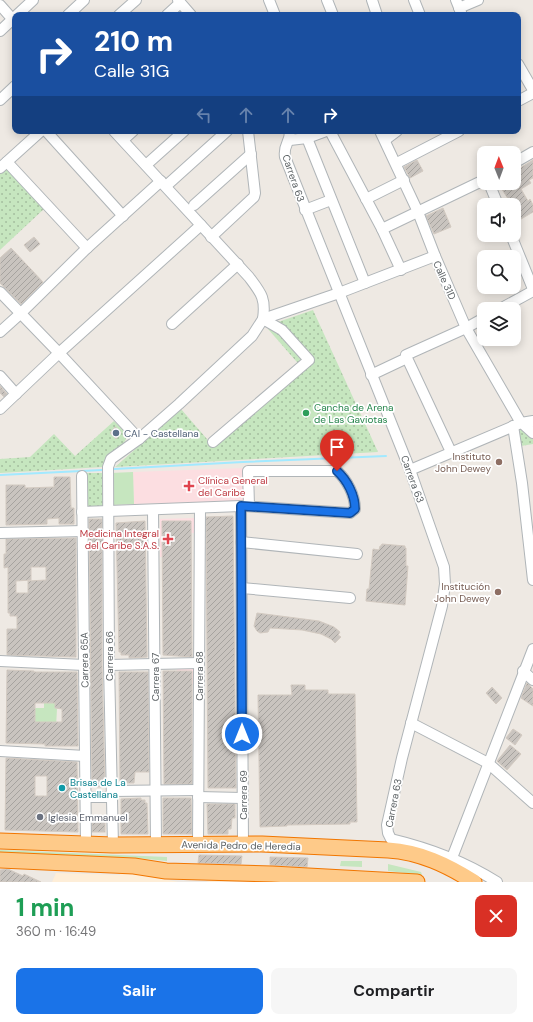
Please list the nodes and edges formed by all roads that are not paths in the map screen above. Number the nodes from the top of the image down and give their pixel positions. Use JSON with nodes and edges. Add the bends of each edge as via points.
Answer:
{"nodes":[{"id":1,"x":33,"y":0,"type":"edge"},
{"id":2,"x":84,"y":0,"type":"edge"},
{"id":3,"x":136,"y":0,"type":"edge"},
{"id":4,"x":269,"y":0,"type":"edge"},
{"id":5,"x":327,"y":0,"type":"edge"},
{"id":6,"x":372,"y":0,"type":"edge"},
{"id":7,"x":414,"y":0,"type":"edge"},
{"id":8,"x":478,"y":0,"type":"edge"},
{"id":9,"x":179,"y":2,"type":"edge"},
{"id":10,"x":0,"y":5,"type":"edge"},
{"id":11,"x":459,"y":8,"type":"edge"},
{"id":12,"x":21,"y":12,"type":"edge"},
{"id":13,"x":71,"y":12,"type":"edge"},
{"id":14,"x":122,"y":12,"type":"edge"},
{"id":15,"x":170,"y":12,"type":"edge"},
{"id":16,"x":188,"y":12,"type":"edge"},
{"id":17,"x":274,"y":12,"type":"edge"},
{"id":18,"x":332,"y":12,"type":"edge"},
{"id":19,"x":376,"y":12,"type":"edge"},
{"id":20,"x":419,"y":12,"type":"edge"},
{"id":21,"x":12,"y":15,"type":"edge"},
{"id":22,"x":12,"y":21,"type":"edge"},
{"id":23,"x":0,"y":31,"type":"edge"},
{"id":24,"x":521,"y":69,"type":"edge"},
{"id":25,"x":12,"y":89,"type":"edge"},
{"id":26,"x":533,"y":90,"type":"edge"},
{"id":27,"x":533,"y":93,"type":"edge"},
{"id":28,"x":521,"y":99,"type":"edge"},
{"id":29,"x":0,"y":100,"type":"edge"},
{"id":30,"x":38,"y":134,"type":"edge"},
{"id":31,"x":49,"y":134,"type":"edge"},
{"id":32,"x":117,"y":134,"type":"edge"},
{"id":33,"x":130,"y":134,"type":"edge"},
{"id":34,"x":181,"y":134,"type":"edge"},
{"id":35,"x":223,"y":134,"type":"edge"},
{"id":36,"x":248,"y":134,"type":"edge"},
{"id":37,"x":318,"y":134,"type":"edge"},
{"id":38,"x":332,"y":134,"type":"edge"},
{"id":39,"x":454,"y":134,"type":"edge"},
{"id":40,"x":290,"y":135,"type":"edge"},
{"id":41,"x":382,"y":136,"type":"edge"},
{"id":42,"x":307,"y":138,"type":"junction"},
{"id":43,"x":123,"y":140,"type":"junction"},
{"id":44,"x":533,"y":152,"type":"edge"},
{"id":45,"x":251,"y":154,"type":"junction"},
{"id":46,"x":521,"y":159,"type":"edge"},
{"id":47,"x":396,"y":163,"type":"junction"},
{"id":48,"x":3,"y":165,"type":"edge"},
{"id":49,"x":146,"y":165,"type":"junction"},
{"id":50,"x":404,"y":180,"type":"junction"},
{"id":51,"x":477,"y":183,"type":"edge"},
{"id":52,"x":163,"y":184,"type":"junction"},
{"id":53,"x":366,"y":199,"type":"junction"},
{"id":54,"x":331,"y":200,"type":"junction"},
{"id":55,"x":194,"y":206,"type":"dead end"},
{"id":56,"x":305,"y":210,"type":"junction"},
{"id":57,"x":418,"y":212,"type":"junction"},
{"id":58,"x":123,"y":216,"type":"junction"},
{"id":59,"x":201,"y":224,"type":"junction"},
{"id":60,"x":382,"y":229,"type":"junction"},
{"id":61,"x":211,"y":237,"type":"junction"},
{"id":62,"x":513,"y":242,"type":"edge"},
{"id":63,"x":87,"y":248,"type":"junction"},
{"id":64,"x":435,"y":256,"type":"junction"},
{"id":65,"x":238,"y":264,"type":"junction"},
{"id":66,"x":401,"y":270,"type":"junction"},
{"id":67,"x":365,"y":283,"type":"junction"},
{"id":68,"x":533,"y":290,"type":"edge"},
{"id":69,"x":0,"y":292,"type":"edge"},
{"id":70,"x":336,"y":294,"type":"junction"},
{"id":71,"x":512,"y":302,"type":"edge"},
{"id":72,"x":20,"y":314,"type":"junction"},
{"id":73,"x":263,"y":319,"type":"junction"},
{"id":74,"x":477,"y":322,"type":"edge"},
{"id":75,"x":172,"y":324,"type":"dead end"},
{"id":76,"x":466,"y":328,"type":"junction"},
{"id":77,"x":0,"y":332,"type":"edge"},
{"id":78,"x":59,"y":352,"type":"junction"},
{"id":79,"x":407,"y":358,"type":"junction"},
{"id":80,"x":372,"y":375,"type":"junction"},
{"id":81,"x":0,"y":376,"type":"edge"},
{"id":82,"x":16,"y":394,"type":"junction"},
{"id":83,"x":0,"y":409,"type":"edge"},
{"id":84,"x":533,"y":421,"type":"edge"},
{"id":85,"x":519,"y":424,"type":"junction"},
{"id":86,"x":533,"y":432,"type":"edge"},
{"id":87,"x":139,"y":439,"type":"junction"},
{"id":88,"x":213,"y":442,"type":"dead end"},
{"id":89,"x":451,"y":452,"type":"junction"},
{"id":90,"x":410,"y":470,"type":"junction"},
{"id":91,"x":82,"y":476,"type":"dead end"},
{"id":92,"x":245,"y":506,"type":"junction"},
{"id":93,"x":200,"y":508,"type":"junction"},
{"id":94,"x":153,"y":510,"type":"junction"},
{"id":95,"x":109,"y":511,"type":"junction"},
{"id":96,"x":82,"y":512,"type":"junction"},
{"id":97,"x":82,"y":531,"type":"junction"},
{"id":98,"x":0,"y":533,"type":"edge"},
{"id":99,"x":241,"y":542,"type":"junction"},
{"id":100,"x":531,"y":543,"type":"edge"},
{"id":101,"x":357,"y":554,"type":"dead end"},
{"id":102,"x":533,"y":580,"type":"edge"},
{"id":103,"x":242,"y":588,"type":"junction"},
{"id":104,"x":350,"y":598,"type":"dead end"},
{"id":105,"x":533,"y":649,"type":"edge"},
{"id":106,"x":0,"y":662,"type":"edge"},
{"id":107,"x":199,"y":663,"type":"junction"},
{"id":108,"x":156,"y":664,"type":"junction"},
{"id":109,"x":84,"y":665,"type":"junction"},
{"id":110,"x":109,"y":665,"type":"junction"},
{"id":111,"x":523,"y":671,"type":"junction"},
{"id":112,"x":533,"y":680,"type":"edge"},
{"id":113,"x":410,"y":723,"type":"junction"},
{"id":114,"x":0,"y":751,"type":"edge"},
{"id":115,"x":84,"y":756,"type":"junction"},
{"id":116,"x":488,"y":763,"type":"junction"},
{"id":117,"x":155,"y":791,"type":"junction"},
{"id":118,"x":112,"y":794,"type":"junction"},
{"id":119,"x":198,"y":794,"type":"junction"},
{"id":120,"x":85,"y":797,"type":"junction"},
{"id":121,"x":242,"y":798,"type":"junction"},
{"id":122,"x":531,"y":798,"type":"edge"},
{"id":123,"x":0,"y":841,"type":"edge"},
{"id":124,"x":86,"y":844,"type":"junction"},
{"id":125,"x":156,"y":844,"type":"junction"},
{"id":126,"x":198,"y":844,"type":"junction"},
{"id":127,"x":243,"y":844,"type":"junction"},
{"id":128,"x":389,"y":844,"type":"junction"},
{"id":129,"x":113,"y":845,"type":"junction"},
{"id":130,"x":0,"y":860,"type":"edge"},
{"id":131,"x":450,"y":862,"type":"junction"},
{"id":132,"x":361,"y":880,"type":"edge"},
{"id":133,"x":417,"y":882,"type":"edge"},
{"id":134,"x":474,"y":882,"type":"edge"},
{"id":135,"x":497,"y":882,"type":"edge"}],
"edges":[{"from":1,"to":12,"type":"street"},
{"from":2,"to":13,"type":"street"},
{"from":3,"to":14,"type":"street"},
{"from":4,"to":17,"type":"street"},
{"from":5,"to":18,"type":"street"},
{"from":6,"to":19,"type":"street"},
{"from":7,"to":20,"type":"street"},
{"from":8,"to":11,"type":"street"},
{"from":9,"to":15,"type":"street"},
{"from":9,"to":16,"type":"street"},
{"from":10,"to":21,"type":"street"},
{"from":22,"to":23,"type":"street"},
{"from":24,"to":26,"type":"street"},
{"from":25,"to":29,"type":"street"},
{"from":27,"to":28,"type":"street"},
{"from":30,"to":48,"type":"street"},
{"from":31,"to":58,"type":"street"},
{"from":32,"to":43,"type":"street"},
{"from":33,"to":43,"type":"street"},
{"from":34,"to":49,"type":"street"},
{"from":35,"to":52,"type":"street"},
{"from":36,"to":45,"type":"street"},
{"from":37,"to":42,"type":"street"},
{"from":38,"to":53,"type":"street"},
{"from":39,"to":47,"type":"street"},
{"from":40,"to":42,"type":"street"},
{"from":40,"to":56,"type":"street","name":"Carrera 63","via":[[285,147],[285,157]]},
{"from":41,"to":47,"type":"street","name":"Calle 31D"},
{"from":42,"to":54,"type":"street"},
{"from":43,"to":49,"type":"street"},
{"from":44,"to":46,"type":"street"},
{"from":45,"to":55,"type":"street"},
{"from":45,"to":61,"type":"street","via":[[254,197]]},
{"from":47,"to":50,"type":"street","name":"Calle 31D"},
{"from":48,"to":63,"type":"street"},
{"from":49,"to":52,"type":"street"},
{"from":50,"to":53,"type":"street"},
{"from":50,"to":57,"type":"street","name":"Calle 31D"},
{"from":51,"to":57,"type":"street"},
{"from":52,"to":58,"type":"street"},
{"from":52,"to":59,"type":"street"},
{"from":53,"to":60,"type":"street"},
{"from":54,"to":56,"type":"street"},
{"from":54,"to":67,"type":"street"},
{"from":56,"to":70,"type":"street","name":"Carrera 63"},
{"from":57,"to":60,"type":"street"},
{"from":57,"to":64,"type":"street","name":"Calle 31D"},
{"from":58,"to":63,"type":"street"},
{"from":59,"to":61,"type":"street"},
{"from":59,"to":78,"type":"street"},
{"from":60,"to":66,"type":"street"},
{"from":61,"to":65,"type":"street"},
{"from":62,"to":68,"type":"street"},
{"from":63,"to":72,"type":"street"},
{"from":64,"to":66,"type":"street"},
{"from":64,"to":76,"type":"street","name":"Calle 31D"},
{"from":65,"to":73,"type":"street","via":[[263,299]]},
{"from":65,"to":75,"type":"street"},
{"from":66,"to":67,"type":"street"},
{"from":67,"to":70,"type":"street"},
{"from":68,"to":71,"type":"street"},
{"from":69,"to":72,"type":"street"},
{"from":70,"to":73,"type":"street"},
{"from":70,"to":80,"type":"street","name":"Carrera 63"},
{"from":72,"to":77,"type":"street"},
{"from":72,"to":78,"type":"street"},
{"from":73,"to":87,"type":"street","via":[[252,336]]},
{"from":73,"to":88,"type":"street","via":[[282,330],[309,360]]},
{"from":74,"to":76,"type":"street"},
{"from":76,"to":79,"type":"street","via":[[406,355]]},
{"from":76,"to":85,"type":"street","name":"Calle 31D"},
{"from":78,"to":82,"type":"street"},
{"from":78,"to":87,"type":"street"},
{"from":79,"to":80,"type":"street"},
{"from":79,"to":89,"type":"street"},
{"from":80,"to":90,"type":"street","name":"Carrera 63"},
{"from":81,"to":82,"type":"street"},
{"from":82,"to":83,"type":"street"},
{"from":84,"to":85,"type":"street"},
{"from":85,"to":86,"type":"street"},
{"from":85,"to":89,"type":"street"},
{"from":85,"to":100,"type":"street"},
{"from":87,"to":95,"type":"street","name":"Carrera 66","via":[[111,459],[108,468]]},
{"from":89,"to":90,"type":"street"},
{"from":90,"to":113,"type":"street","name":"Carrera 63","via":[[444,567],[445,584],[442,606]]},
{"from":91,"to":96,"type":"street","name":"Carrera 65A"},
{"from":92,"to":92,"type":"street","name":"Carrera 69","via":[[350,513],[355,509],[353,496],[343,476],[337,471],[248,471]]},
{"from":92,"to":93,"type":"street"},
{"from":92,"to":99,"type":"street","name":"Carrera 69"},
{"from":93,"to":94,"type":"street"},
{"from":93,"to":107,"type":"street","name":"Carrera 68"},
{"from":94,"to":95,"type":"street"},
{"from":94,"to":108,"type":"street","name":"Carrera 67"},
{"from":95,"to":96,"type":"street"},
{"from":95,"to":110,"type":"street","name":"Carrera 66"},
{"from":96,"to":97,"type":"street","name":"Carrera 65A"},
{"from":97,"to":98,"type":"street"},
{"from":97,"to":109,"type":"street","name":"Carrera 65A"},
{"from":99,"to":101,"type":"street"},
{"from":99,"to":103,"type":"street","name":"Carrera 69"},
{"from":100,"to":102,"type":"street"},
{"from":103,"to":104,"type":"street"},
{"from":103,"to":121,"type":"street","name":"Carrera 69"},
{"from":105,"to":111,"type":"street"},
{"from":106,"to":109,"type":"street"},
{"from":107,"to":108,"type":"street"},
{"from":107,"to":119,"type":"street","name":"Carrera 68"},
{"from":108,"to":110,"type":"street"},
{"from":108,"to":117,"type":"street","name":"Carrera 67"},
{"from":109,"to":115,"type":"street","name":"Carrera 65A"},
{"from":110,"to":118,"type":"street","name":"Carrera 66"},
{"from":111,"to":112,"type":"street"},
{"from":111,"to":116,"type":"street"},
{"from":113,"to":116,"type":"street"},
{"from":113,"to":128,"type":"street","name":"Carrera 63","via":[[387,825]]},
{"from":114,"to":115,"type":"street"},
{"from":115,"to":120,"type":"street","name":"Carrera 65A"},
{"from":116,"to":122,"type":"street"},
{"from":116,"to":131,"type":"street"},
{"from":117,"to":118,"type":"street"},
{"from":117,"to":119,"type":"street"},
{"from":117,"to":125,"type":"street","name":"Carrera 67"},
{"from":118,"to":120,"type":"street"},
{"from":118,"to":129,"type":"street","name":"Carrera 66"},
{"from":119,"to":121,"type":"street"},
{"from":119,"to":126,"type":"street","name":"Carrera 68"},
{"from":120,"to":124,"type":"street","name":"Carrera 65A"},
{"from":121,"to":127,"type":"street","name":"Carrera 69"},
{"from":123,"to":124,"type":"highway","name":"Avenida Pedro de Heredia"},
{"from":124,"to":129,"type":"highway","name":"Avenida Pedro de Heredia"},
{"from":125,"to":126,"type":"highway","name":"Avenida Pedro de Heredia"},
{"from":125,"to":129,"type":"highway","name":"Avenida Pedro de Heredia"},
{"from":126,"to":127,"type":"highway","name":"Avenida Pedro de Heredia"},
{"from":127,"to":128,"type":"highway","name":"Avenida Pedro de Heredia","via":[[363,848]]},
{"from":128,"to":131,"type":"highway","name":"Avenida Pedro de Heredia","via":[[404,851]]},
{"from":130,"to":132,"type":"highway"},
{"from":131,"to":134,"type":"highway","name":"Avenida Pedro de Heredia"},
{"from":131,"to":135,"type":"street","via":[[468,865]]},
{"from":132,"to":133,"type":"highway"}]}
